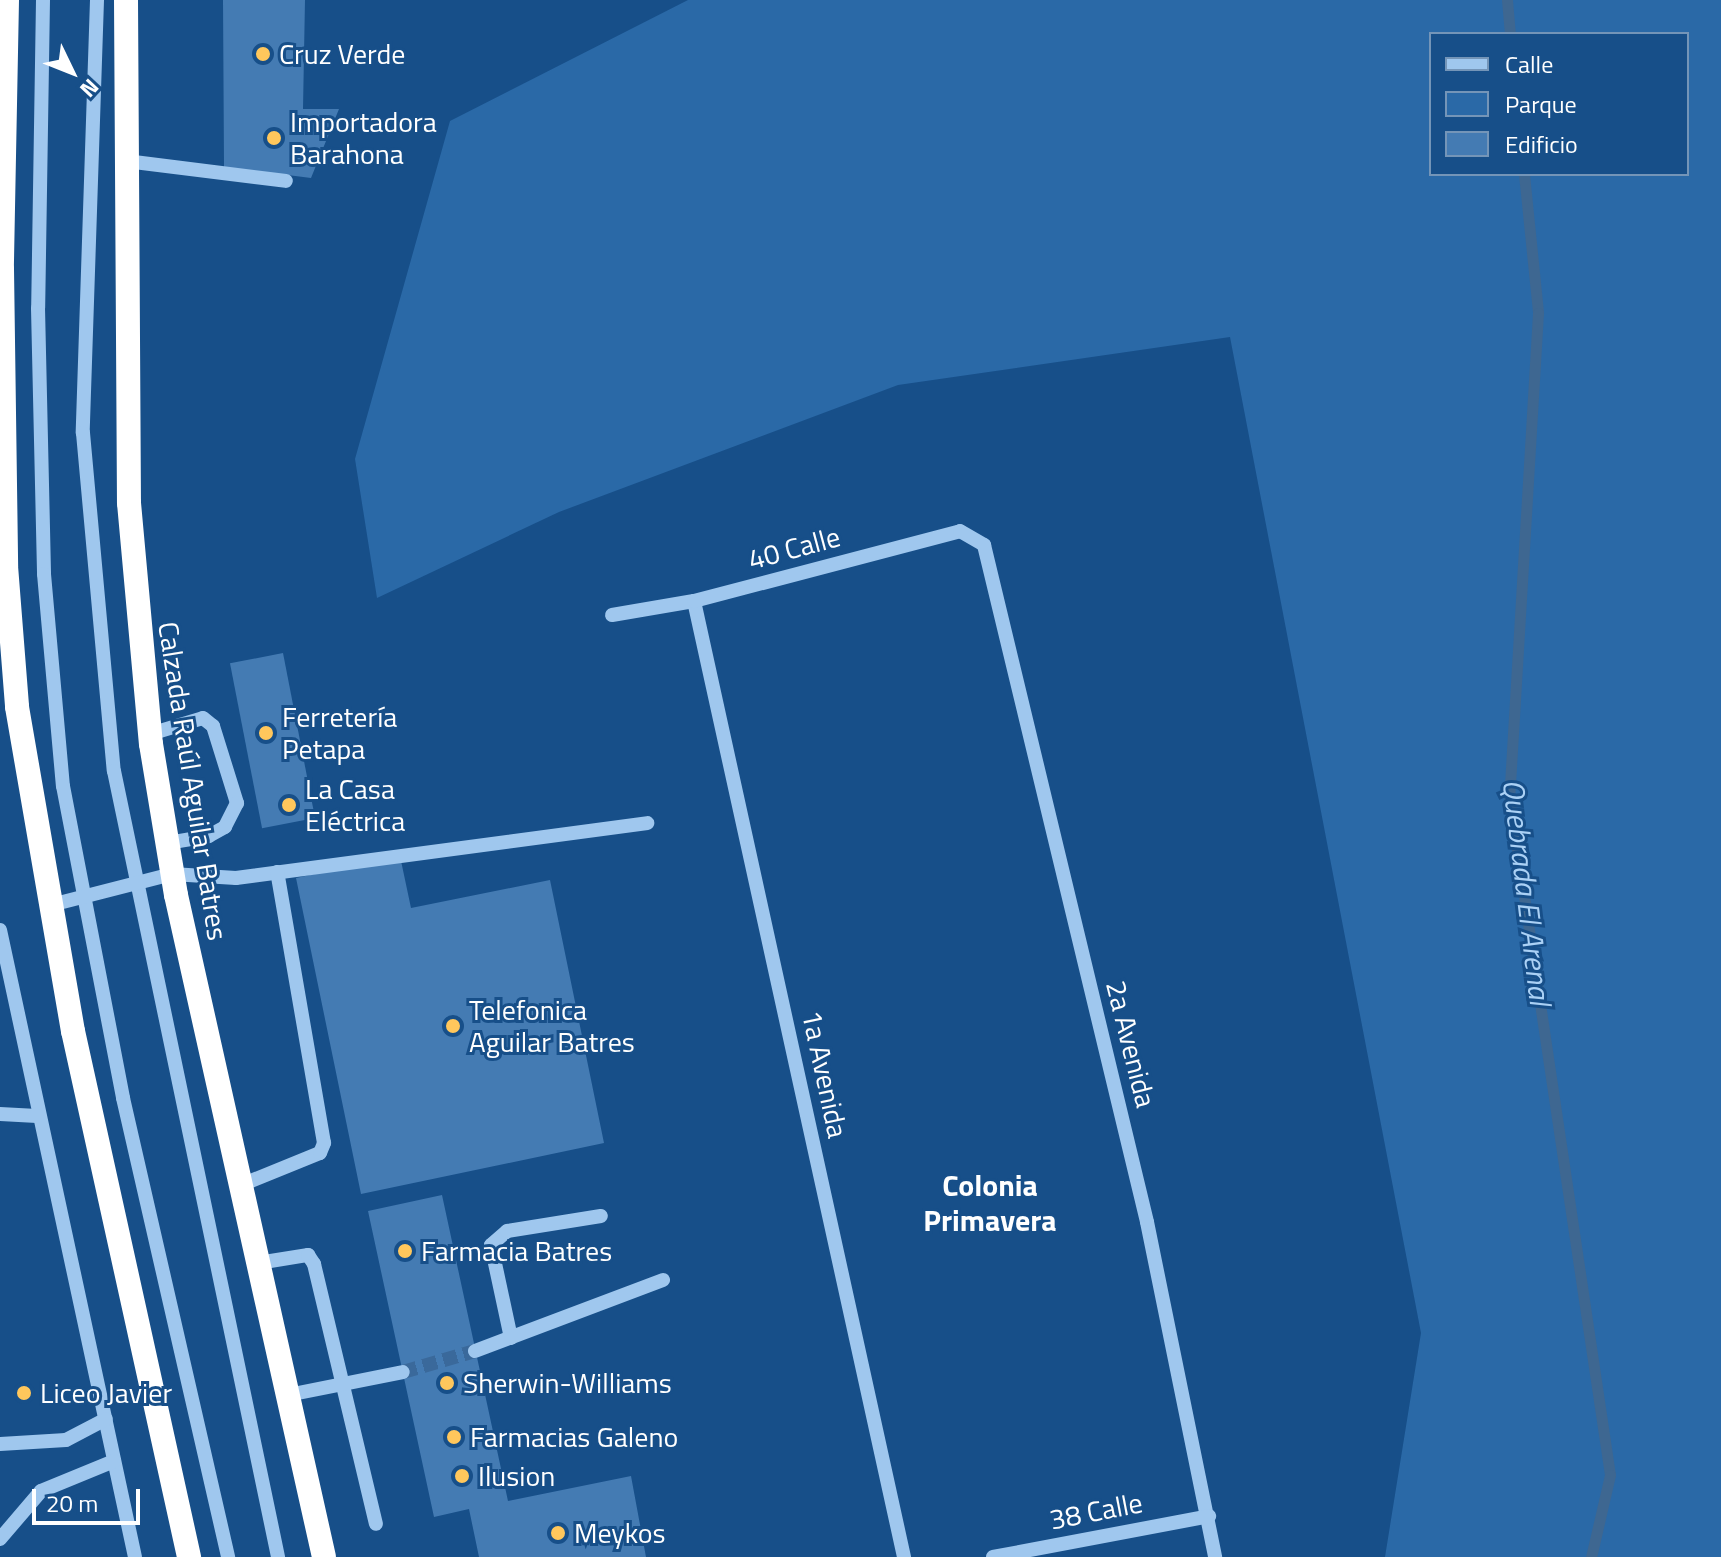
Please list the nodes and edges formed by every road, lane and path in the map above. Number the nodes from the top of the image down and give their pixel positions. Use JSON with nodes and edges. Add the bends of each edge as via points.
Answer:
{"nodes":[{"id":1,"x":7,"y":0,"type":"edge"},
{"id":2,"x":43,"y":0,"type":"edge"},
{"id":3,"x":97,"y":0,"type":"edge"},
{"id":4,"x":126,"y":0,"type":"edge"},
{"id":5,"x":126,"y":161,"type":"junction"},
{"id":6,"x":286,"y":181,"type":"dead end"},
{"id":7,"x":984,"y":545,"type":"joint"},
{"id":8,"x":694,"y":601,"type":"junction"},
{"id":9,"x":612,"y":615,"type":"dead end"},
{"id":10,"x":150,"y":734,"type":"junction"},
{"id":11,"x":647,"y":823,"type":"dead end"},
{"id":12,"x":167,"y":843,"type":"junction"},
{"id":13,"x":277,"y":872,"type":"junction"},
{"id":14,"x":172,"y":874,"type":"junction"},
{"id":15,"x":137,"y":883,"type":"junction"},
{"id":16,"x":84,"y":896,"type":"junction"},
{"id":17,"x":51,"y":905,"type":"junction"},
{"id":18,"x":0,"y":930,"type":"edge"},
{"id":19,"x":0,"y":1114,"type":"edge"},
{"id":20,"x":37,"y":1116,"type":"junction"},
{"id":21,"x":241,"y":1185,"type":"junction"},
{"id":22,"x":601,"y":1216,"type":"dead end"},
{"id":23,"x":258,"y":1263,"type":"junction"},
{"id":24,"x":663,"y":1280,"type":"dead end"},
{"id":25,"x":511,"y":1338,"type":"junction"},
{"id":26,"x":475,"y":1351,"type":"tunnel mouth"},
{"id":27,"x":403,"y":1372,"type":"tunnel mouth"},
{"id":28,"x":344,"y":1384,"type":"junction"},
{"id":29,"x":288,"y":1395,"type":"junction"},
{"id":30,"x":106,"y":1419,"type":"junction"},
{"id":31,"x":0,"y":1444,"type":"edge"},
{"id":32,"x":114,"y":1461,"type":"junction"},
{"id":33,"x":1209,"y":1516,"type":"junction"},
{"id":34,"x":376,"y":1524,"type":"dead end"},
{"id":35,"x":0,"y":1539,"type":"edge"},
{"id":36,"x":135,"y":1557,"type":"edge"},
{"id":37,"x":189,"y":1557,"type":"edge"},
{"id":38,"x":228,"y":1557,"type":"edge"},
{"id":39,"x":278,"y":1557,"type":"edge"},
{"id":40,"x":324,"y":1557,"type":"edge"},
{"id":41,"x":904,"y":1557,"type":"edge"},
{"id":42,"x":993,"y":1557,"type":"edge"},
{"id":43,"x":1215,"y":1557,"type":"edge"}],
"edges":[{"from":1,"to":17,"type":"highway","via":[[2,269],[6,566],[17,707]]},
{"from":2,"to":16,"type":"street","via":[[38,308],[44,574],[63,786]]},
{"from":3,"to":15,"type":"street","via":[[83,433],[114,771]]},
{"from":4,"to":5,"type":"highway","name":"Calzada Raúl Aguilar Batres"},
{"from":5,"to":6,"type":"street"},
{"from":5,"to":10,"type":"highway","name":"Calzada Raúl Aguilar Batres","via":[[129,503]]},
{"from":7,"to":8,"type":"street","name":"40 Calle","via":[[960,531]]},
{"from":7,"to":33,"type":"street","name":"2a Avenida","via":[[1147,1222]]},
{"from":8,"to":9,"type":"street","name":"40 Calle"},
{"from":8,"to":41,"type":"street","name":"1a Avenida"},
{"from":10,"to":12,"type":"highway","name":"Calzada Raúl Aguilar Batres"},
{"from":10,"to":12,"type":"street","via":[[203,718],[213,726],[237,803],[225,827],[209,836]]},
{"from":11,"to":13,"type":"street"},
{"from":12,"to":14,"type":"highway","name":"Calzada Raúl Aguilar Batres"},
{"from":13,"to":14,"type":"street","via":[[236,878]]},
{"from":13,"to":21,"type":"street","via":[[324,1143],[320,1153]]},
{"from":14,"to":15,"type":"street"},
{"from":14,"to":21,"type":"highway","name":"Calzada Raúl Aguilar Batres"},
{"from":15,"to":16,"type":"street"},
{"from":15,"to":39,"type":"street"},
{"from":16,"to":17,"type":"street"},
{"from":16,"to":38,"type":"street","via":[[123,1098]]},
{"from":17,"to":37,"type":"highway","via":[[73,1031]]},
{"from":18,"to":20,"type":"street"},
{"from":19,"to":20,"type":"street"},
{"from":20,"to":30,"type":"street"},
{"from":21,"to":23,"type":"highway","name":"Calzada Raúl Aguilar Batres"},
{"from":22,"to":25,"type":"street","via":[[507,1231],[491,1245]]},
{"from":23,"to":28,"type":"street","via":[[308,1255]]},
{"from":23,"to":29,"type":"highway","name":"Calzada Raúl Aguilar Batres"},
{"from":24,"to":25,"type":"street"},
{"from":25,"to":26,"type":"street"},
{"from":27,"to":28,"type":"street"},
{"from":28,"to":29,"type":"street"},
{"from":28,"to":34,"type":"street"},
{"from":29,"to":40,"type":"highway","name":"Calzada Raúl Aguilar Batres"},
{"from":30,"to":31,"type":"street","via":[[66,1440]]},
{"from":30,"to":32,"type":"street"},
{"from":32,"to":35,"type":"street","via":[[41,1491]]},
{"from":32,"to":36,"type":"street"},
{"from":33,"to":42,"type":"street","name":"38 Calle"},
{"from":33,"to":43,"type":"street","name":"2a Avenida"}]}
